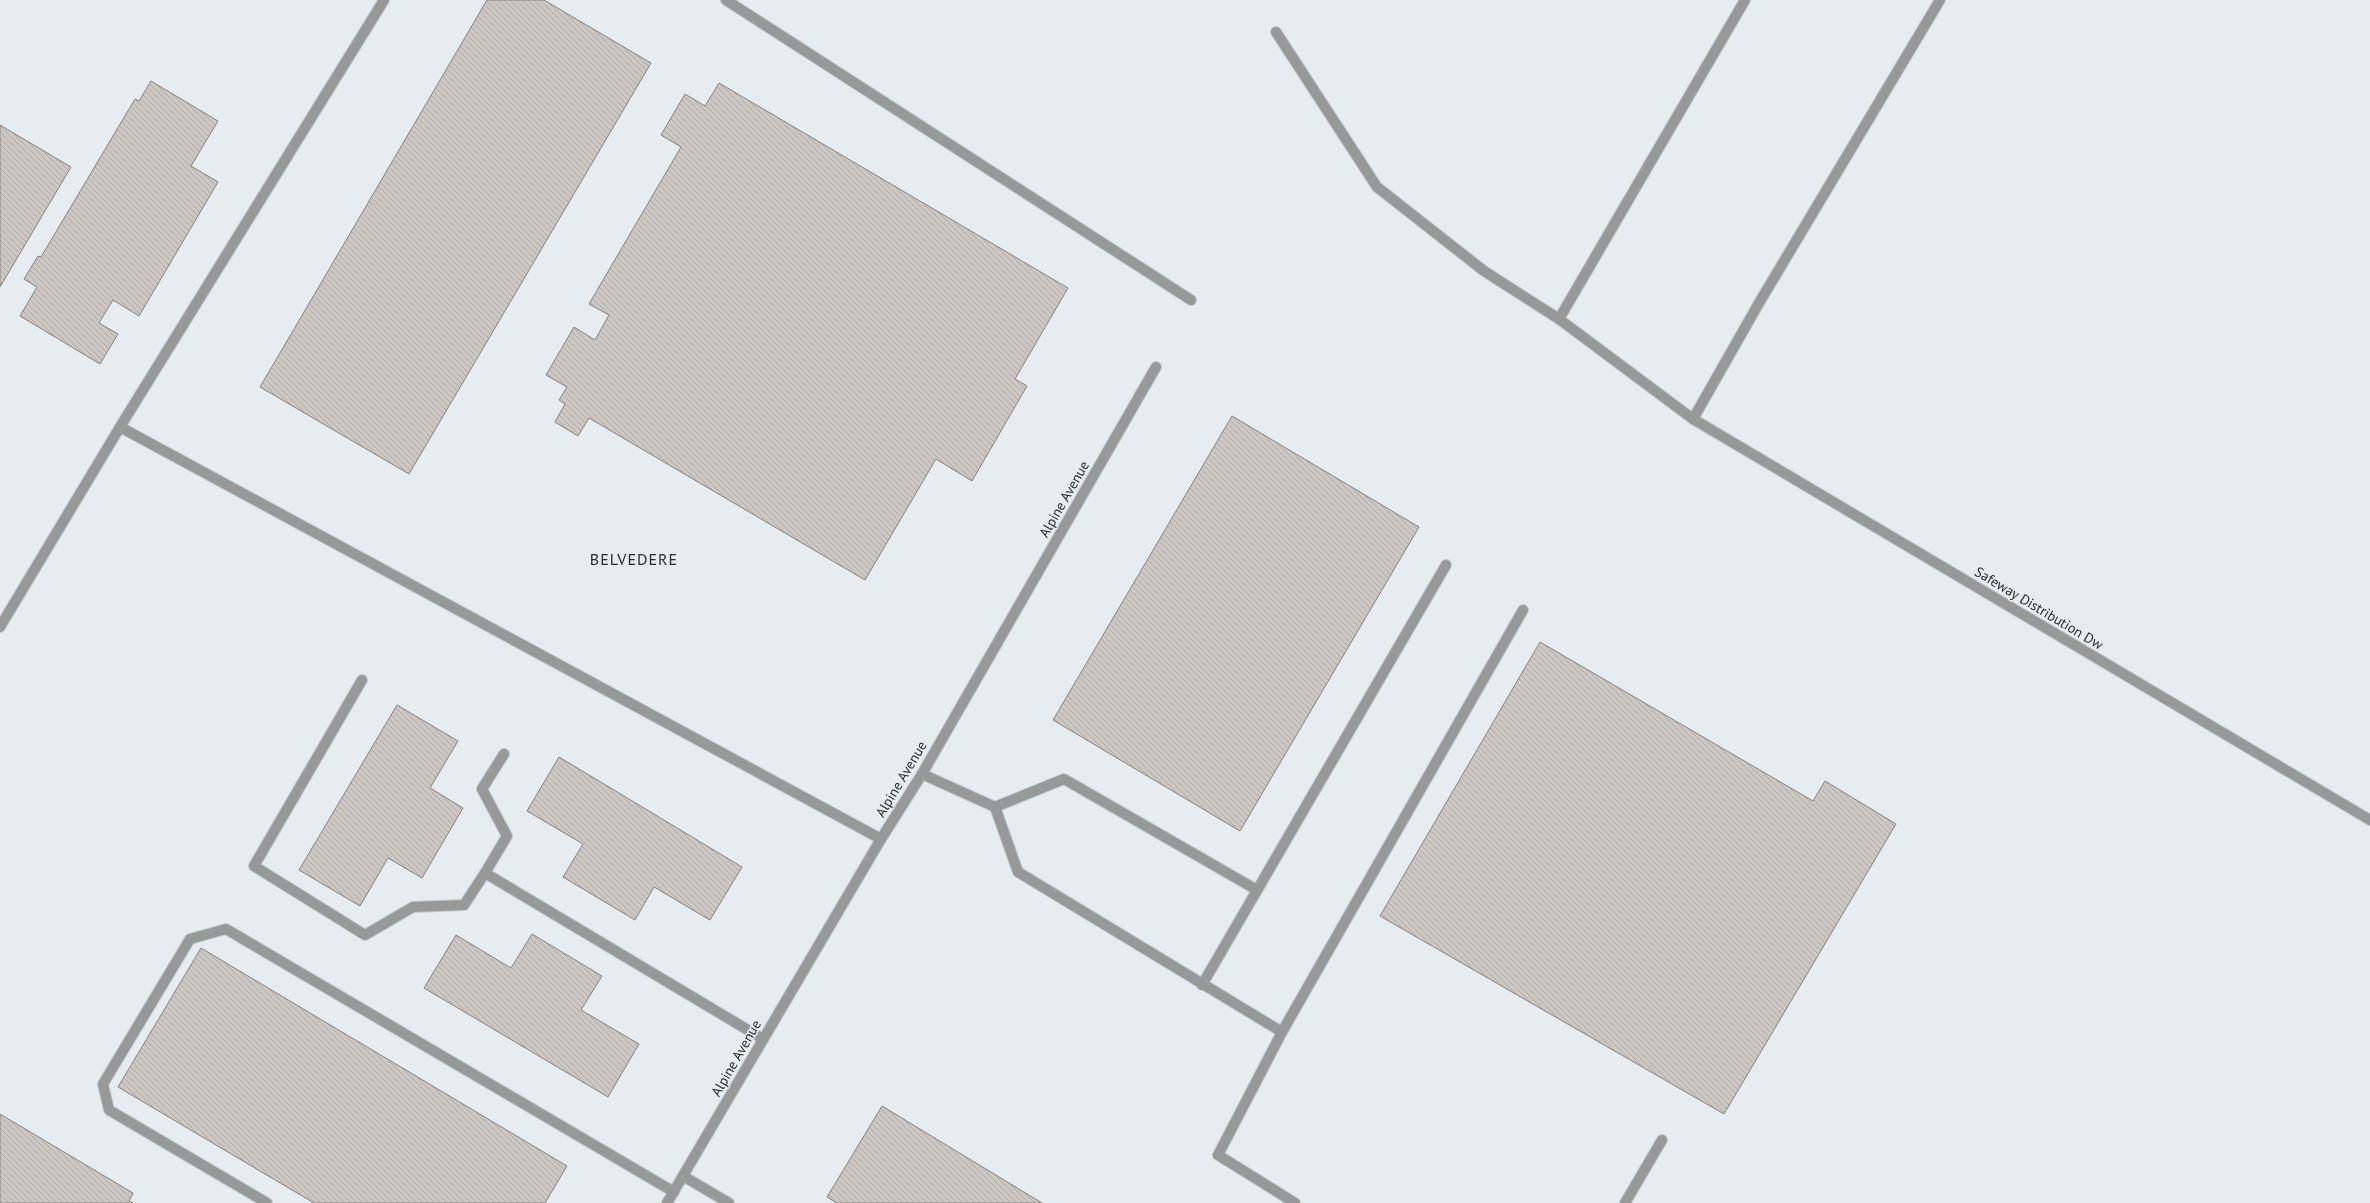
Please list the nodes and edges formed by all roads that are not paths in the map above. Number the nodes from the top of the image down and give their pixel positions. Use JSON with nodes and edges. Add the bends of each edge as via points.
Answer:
{"nodes":[{"id":1,"x":384,"y":0,"type":"edge"},
{"id":2,"x":726,"y":0,"type":"edge"},
{"id":3,"x":1745,"y":0,"type":"edge"},
{"id":4,"x":1940,"y":0,"type":"edge"},
{"id":5,"x":1276,"y":32,"type":"dead end"},
{"id":6,"x":1191,"y":300,"type":"dead end"},
{"id":7,"x":1559,"y":319,"type":"junction"},
{"id":8,"x":1156,"y":367,"type":"dead end"},
{"id":9,"x":1693,"y":419,"type":"junction"},
{"id":10,"x":120,"y":427,"type":"junction"},
{"id":11,"x":1446,"y":565,"type":"dead end"},
{"id":12,"x":1523,"y":610,"type":"dead end"},
{"id":13,"x":0,"y":627,"type":"edge"},
{"id":14,"x":362,"y":680,"type":"dead end"},
{"id":15,"x":504,"y":754,"type":"dead end"},
{"id":16,"x":922,"y":774,"type":"junction"},
{"id":17,"x":995,"y":807,"type":"junction"},
{"id":18,"x":2370,"y":820,"type":"edge"},
{"id":19,"x":881,"y":839,"type":"junction"},
{"id":20,"x":485,"y":874,"type":"junction"},
{"id":21,"x":1257,"y":890,"type":"junction"},
{"id":22,"x":1202,"y":985,"type":"junction"},
{"id":23,"x":1282,"y":1032,"type":"junction"},
{"id":24,"x":764,"y":1039,"type":"junction"},
{"id":25,"x":1662,"y":1140,"type":"dead end"},
{"id":26,"x":683,"y":1176,"type":"junction"},
{"id":27,"x":674,"y":1192,"type":"junction"},
{"id":28,"x":267,"y":1203,"type":"edge"},
{"id":29,"x":667,"y":1203,"type":"edge"},
{"id":30,"x":729,"y":1203,"type":"edge"},
{"id":31,"x":1295,"y":1203,"type":"edge"},
{"id":32,"x":1625,"y":1203,"type":"edge"}],
"edges":[{"from":1,"to":10,"type":"street"},
{"from":2,"to":6,"type":"street"},
{"from":3,"to":7,"type":"street"},
{"from":4,"to":9,"type":"street","via":[[1763,296]]},
{"from":5,"to":7,"type":"street","name":"Safeway Distribution Dw","via":[[1377,187],[1484,271]]},
{"from":7,"to":9,"type":"street","name":"Safeway Distribution Dw"},
{"from":8,"to":16,"type":"street","name":"Alpine Avenue"},
{"from":9,"to":18,"type":"street","name":"Safeway Distribution Dw"},
{"from":10,"to":13,"type":"street"},
{"from":10,"to":19,"type":"street"},
{"from":11,"to":21,"type":"street"},
{"from":12,"to":23,"type":"street"},
{"from":14,"to":20,"type":"street","via":[[254,866],[365,935],[413,907],[464,905]]},
{"from":15,"to":20,"type":"street","via":[[482,790],[507,836]]},
{"from":16,"to":17,"type":"street"},
{"from":16,"to":19,"type":"street","name":"Alpine Avenue"},
{"from":17,"to":21,"type":"street","via":[[1064,780]]},
{"from":17,"to":22,"type":"street","via":[[1018,872]]},
{"from":19,"to":24,"type":"street","name":"Alpine Avenue"},
{"from":20,"to":24,"type":"street"},
{"from":21,"to":22,"type":"street"},
{"from":22,"to":23,"type":"street"},
{"from":23,"to":31,"type":"street","via":[[1218,1155]]},
{"from":24,"to":26,"type":"street","name":"Alpine Avenue"},
{"from":25,"to":32,"type":"street"},
{"from":26,"to":27,"type":"street","name":"Alpine Avenue"},
{"from":26,"to":30,"type":"street"},
{"from":27,"to":28,"type":"street","via":[[226,929],[190,939],[103,1084],[109,1110]]},
{"from":27,"to":29,"type":"street","name":"Alpine Avenue"}]}
